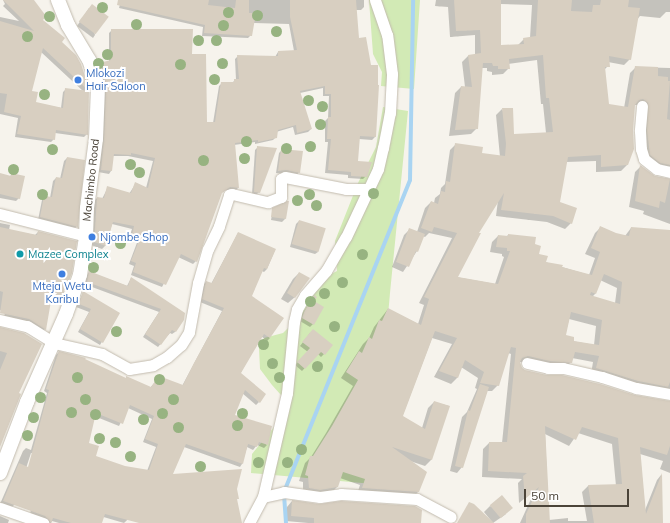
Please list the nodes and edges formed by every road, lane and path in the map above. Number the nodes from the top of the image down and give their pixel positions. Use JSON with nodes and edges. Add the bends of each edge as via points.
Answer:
{"nodes":[{"id":1,"x":58,"y":0,"type":"edge"},
{"id":2,"x":375,"y":0,"type":"edge"},
{"id":3,"x":642,"y":106,"type":"dead end"},
{"id":4,"x":670,"y":172,"type":"edge"},
{"id":5,"x":368,"y":189,"type":"junction"},
{"id":6,"x":0,"y":214,"type":"edge"},
{"id":7,"x":86,"y":236,"type":"junction"},
{"id":8,"x":0,"y":320,"type":"edge"},
{"id":9,"x":54,"y":343,"type":"junction"},
{"id":10,"x":528,"y":363,"type":"dead end"},
{"id":11,"x":670,"y":394,"type":"edge"},
{"id":12,"x":0,"y":473,"type":"edge"},
{"id":13,"x":263,"y":497,"type":"junction"},
{"id":14,"x":0,"y":508,"type":"edge"},
{"id":15,"x":451,"y":517,"type":"dead end"},
{"id":16,"x":43,"y":523,"type":"edge"},
{"id":17,"x":249,"y":523,"type":"edge"}],
"edges":[{"from":1,"to":7,"type":"street","name":"Machimbo Road","via":[[68,25],[89,60],[98,87],[96,139]]},
{"from":2,"to":5,"type":"street","via":[[387,35],[392,74],[390,113],[383,148],[378,169]]},
{"from":3,"to":4,"type":"street","via":[[640,131],[644,159],[657,169]]},
{"from":5,"to":9,"type":"street","via":[[346,189],[285,177],[281,179],[281,197],[268,202],[229,195],[198,283],[189,332],[181,345],[168,357],[152,365],[130,369],[102,354]]},
{"from":5,"to":13,"type":"street","via":[[346,237],[326,271],[305,295],[297,309],[287,393]]},
{"from":6,"to":7,"type":"street"},
{"from":7,"to":9,"type":"street","name":"Machimbo Road","via":[[80,275]]},
{"from":8,"to":9,"type":"street","via":[[27,326]]},
{"from":9,"to":12,"type":"street","name":"Machimbo Road"},
{"from":10,"to":11,"type":"street","via":[[548,368],[564,368],[636,388]]},
{"from":13,"to":15,"type":"street","via":[[284,492],[320,497],[341,494],[395,496],[417,499]]},
{"from":13,"to":17,"type":"street"},
{"from":14,"to":16,"type":"street"}]}
